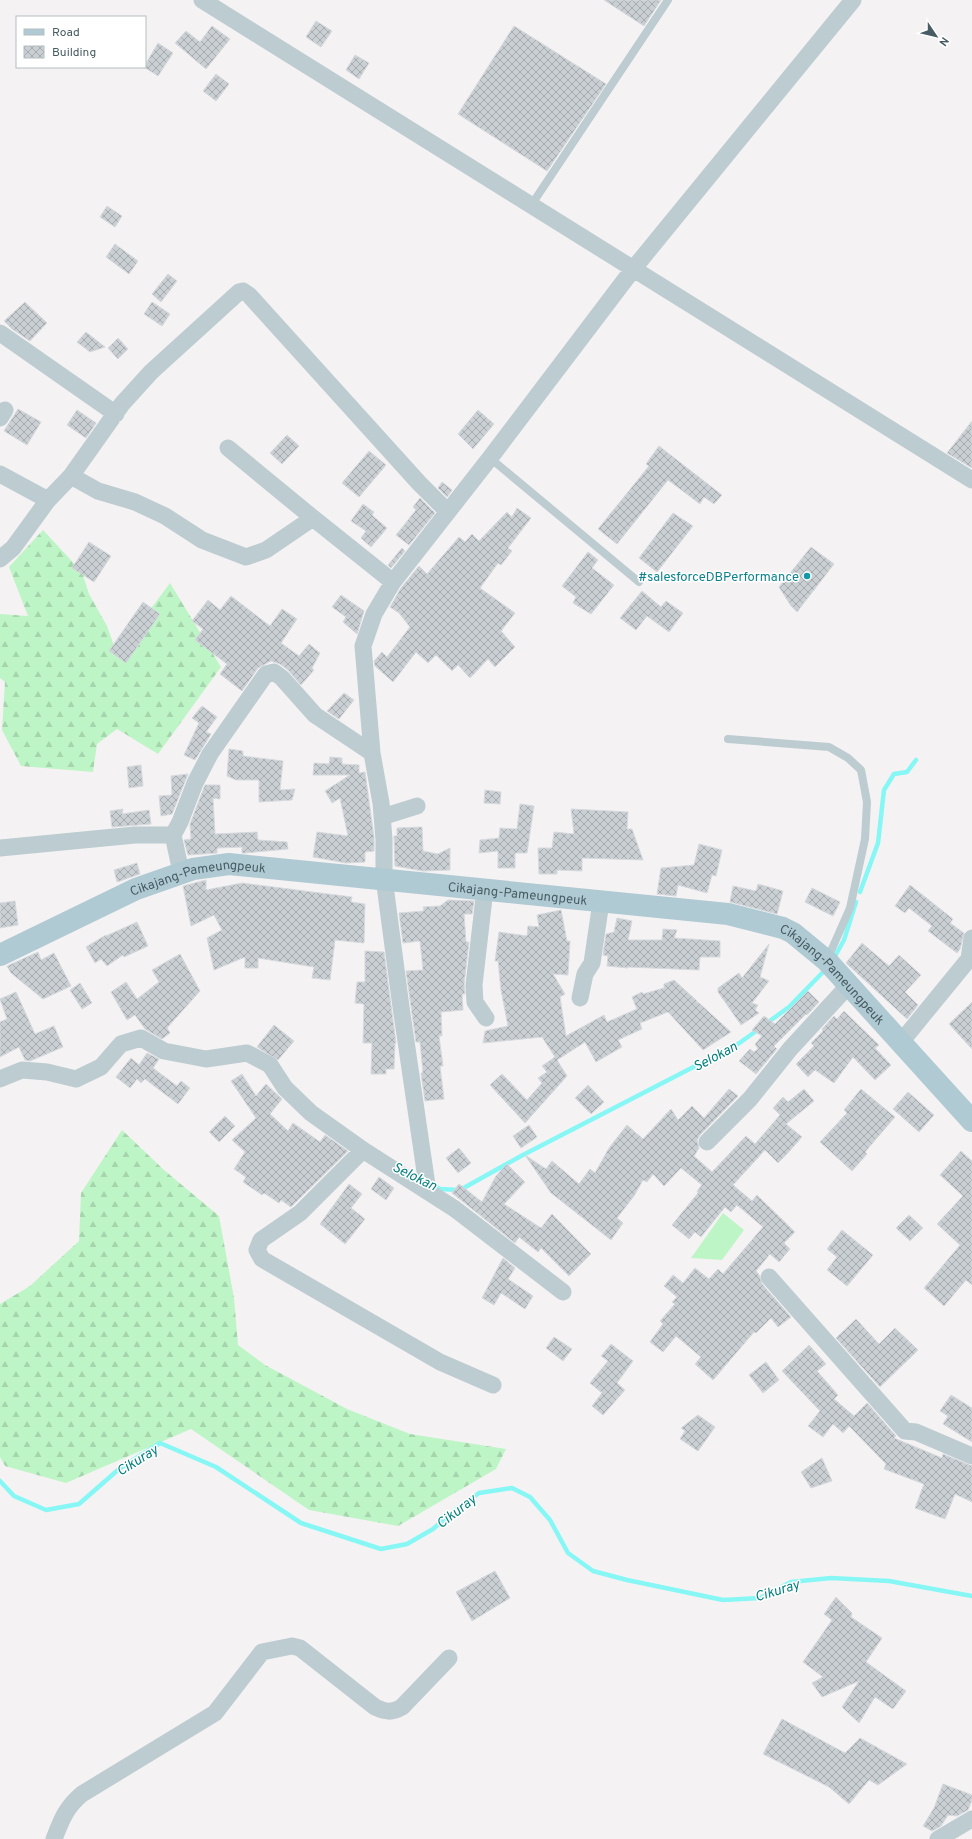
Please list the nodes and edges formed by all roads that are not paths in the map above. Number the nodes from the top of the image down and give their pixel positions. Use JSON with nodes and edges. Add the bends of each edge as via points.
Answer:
{"nodes":[{"id":1,"x":202,"y":0,"type":"edge"},
{"id":2,"x":668,"y":0,"type":"edge"},
{"id":3,"x":853,"y":0,"type":"edge"},
{"id":4,"x":532,"y":204,"type":"junction"},
{"id":5,"x":634,"y":268,"type":"junction"},
{"id":6,"x":0,"y":333,"type":"edge"},
{"id":7,"x":116,"y":414,"type":"junction"},
{"id":8,"x":228,"y":448,"type":"dead end"},
{"id":9,"x":490,"y":458,"type":"junction"},
{"id":10,"x":0,"y":474,"type":"edge"},
{"id":11,"x":71,"y":476,"type":"junction"},
{"id":12,"x":972,"y":480,"type":"edge"},
{"id":13,"x":48,"y":500,"type":"junction"},
{"id":14,"x":448,"y":512,"type":"junction"},
{"id":15,"x":313,"y":518,"type":"junction"},
{"id":16,"x":0,"y":559,"type":"edge"},
{"id":17,"x":392,"y":582,"type":"junction"},
{"id":18,"x":639,"y":582,"type":"dead end"},
{"id":19,"x":728,"y":739,"type":"dead end"},
{"id":20,"x":372,"y":753,"type":"junction"},
{"id":21,"x":417,"y":806,"type":"dead end"},
{"id":22,"x":382,"y":816,"type":"junction"},
{"id":23,"x":173,"y":835,"type":"junction"},
{"id":24,"x":0,"y":848,"type":"edge"},
{"id":25,"x":181,"y":872,"type":"junction"},
{"id":26,"x":384,"y":878,"type":"junction"},
{"id":27,"x":485,"y":889,"type":"junction"},
{"id":28,"x":601,"y":902,"type":"junction"},
{"id":29,"x":972,"y":938,"type":"edge"},
{"id":30,"x":0,"y":955,"type":"edge"},
{"id":31,"x":830,"y":965,"type":"junction"},
{"id":32,"x":848,"y":985,"type":"junction"},
{"id":33,"x":580,"y":998,"type":"dead end"},
{"id":34,"x":486,"y":1018,"type":"dead end"},
{"id":35,"x":901,"y":1042,"type":"junction"},
{"id":36,"x":0,"y":1078,"type":"edge"},
{"id":37,"x":972,"y":1120,"type":"edge"},
{"id":38,"x":707,"y":1142,"type":"dead end"},
{"id":39,"x":363,"y":1150,"type":"junction"},
{"id":40,"x":426,"y":1184,"type":"junction"},
{"id":41,"x":769,"y":1277,"type":"dead end"},
{"id":42,"x":563,"y":1292,"type":"dead end"},
{"id":43,"x":493,"y":1385,"type":"dead end"},
{"id":44,"x":972,"y":1456,"type":"edge"},
{"id":45,"x":449,"y":1658,"type":"dead end"},
{"id":46,"x":972,"y":1819,"type":"edge"},
{"id":47,"x":54,"y":1839,"type":"edge"},
{"id":48,"x":938,"y":1839,"type":"edge"}],
"edges":[{"from":1,"to":4,"type":"street","via":[[390,119]]},
{"from":2,"to":4,"type":"lane"},
{"from":3,"to":5,"type":"street"},
{"from":4,"to":5,"type":"street"},
{"from":5,"to":9,"type":"street"},
{"from":5,"to":12,"type":"street"},
{"from":6,"to":7,"type":"street"},
{"from":7,"to":11,"type":"street"},
{"from":7,"to":14,"type":"street","via":[[151,372],[243,291]]},
{"from":8,"to":15,"type":"street"},
{"from":9,"to":14,"type":"street"},
{"from":9,"to":18,"type":"lane"},
{"from":10,"to":13,"type":"street"},
{"from":11,"to":13,"type":"street"},
{"from":11,"to":15,"type":"street","via":[[98,491],[135,502],[165,516],[202,540],[246,557],[266,550]]},
{"from":13,"to":16,"type":"street","via":[[13,548]]},
{"from":14,"to":17,"type":"street"},
{"from":15,"to":17,"type":"street"},
{"from":17,"to":20,"type":"street","via":[[374,614],[363,646]]},
{"from":19,"to":31,"type":"lane","via":[[829,747],[848,758],[861,770],[867,802],[865,839],[850,908]]},
{"from":20,"to":22,"type":"street"},
{"from":20,"to":23,"type":"street","via":[[315,716],[274,672],[266,674],[210,754]]},
{"from":21,"to":22,"type":"street"},
{"from":22,"to":26,"type":"street"},
{"from":23,"to":24,"type":"street","via":[[135,835]]},
{"from":23,"to":25,"type":"street"},
{"from":25,"to":26,"type":"main road","name":"Cikajang-Pameungpeuk","via":[[229,864]]},
{"from":25,"to":30,"type":"main road","name":"Cikajang-Pameungpeuk","via":[[136,889]]},
{"from":26,"to":27,"type":"main road","name":"Cikajang-Pameungpeuk"},
{"from":26,"to":40,"type":"street"},
{"from":27,"to":28,"type":"main road","name":"Cikajang-Pameungpeuk"},
{"from":27,"to":34,"type":"street","via":[[474,985],[475,1002]]},
{"from":28,"to":31,"type":"main road","name":"Cikajang-Pameungpeuk","via":[[728,914],[773,924],[793,933]]},
{"from":28,"to":33,"type":"street","via":[[592,963],[585,974]]},
{"from":29,"to":35,"type":"street","via":[[968,959],[964,965]]},
{"from":31,"to":32,"type":"main road","name":"Cikajang-Pameungpeuk"},
{"from":32,"to":35,"type":"main road","name":"Cikajang-Pameungpeuk"},
{"from":32,"to":38,"type":"street","via":[[790,1049],[750,1099]]},
{"from":35,"to":37,"type":"main road","name":"Cikajang-Pameungpeuk"},
{"from":36,"to":39,"type":"street","via":[[22,1070],[47,1072],[76,1079],[101,1067],[120,1044],[141,1038],[164,1051],[206,1059],[247,1053],[270,1065],[285,1088],[310,1113]]},
{"from":39,"to":40,"type":"street"},
{"from":39,"to":43,"type":"street","via":[[300,1213],[261,1240],[257,1247],[258,1254],[262,1259],[440,1362]]},
{"from":40,"to":42,"type":"street"},
{"from":41,"to":44,"type":"street","via":[[905,1431],[916,1432]]},
{"from":45,"to":47,"type":"street","via":[[402,1707],[384,1711],[375,1707],[300,1648],[292,1646],[262,1652],[215,1714],[72,1802]]},
{"from":46,"to":48,"type":"street"}]}
